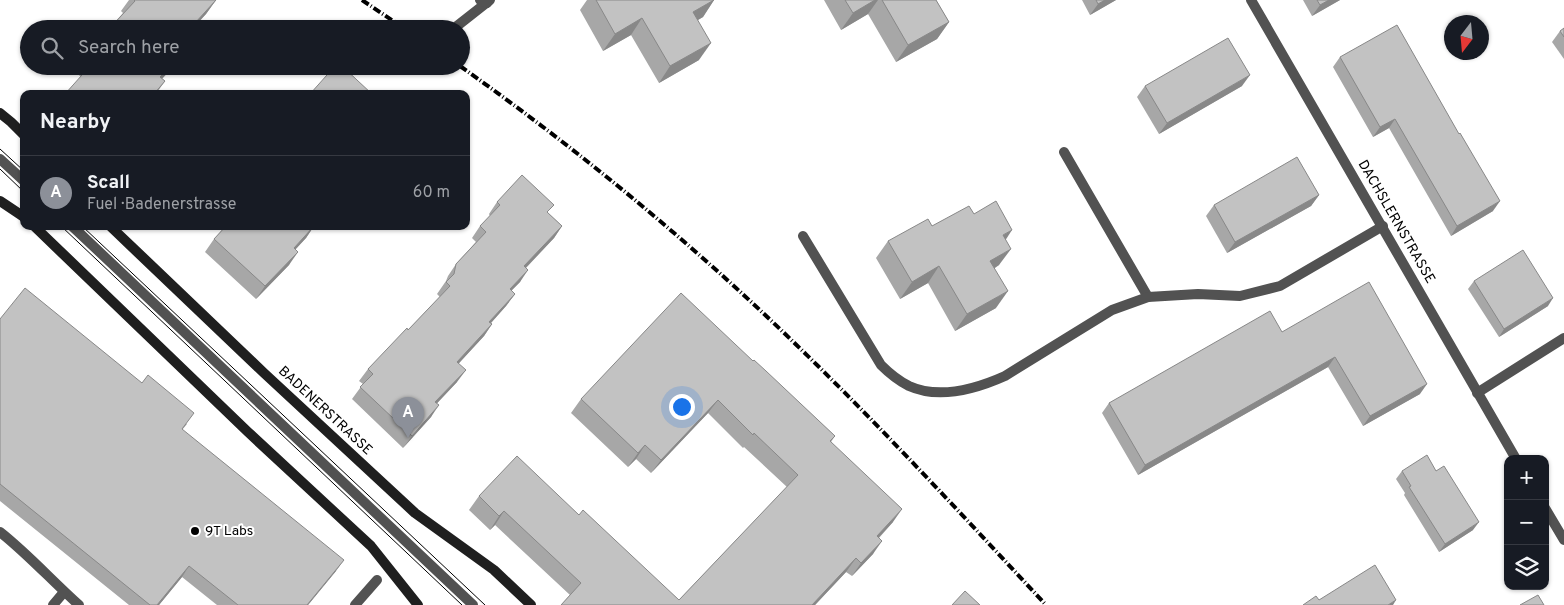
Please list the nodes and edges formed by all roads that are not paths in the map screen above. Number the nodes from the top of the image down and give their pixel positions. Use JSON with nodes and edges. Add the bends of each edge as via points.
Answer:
{"nodes":[{"id":1,"x":1251,"y":0,"type":"edge"},
{"id":2,"x":486,"y":1,"type":"edge"},
{"id":3,"x":464,"y":20,"type":"edge"},
{"id":4,"x":0,"y":113,"type":"edge"},
{"id":5,"x":20,"y":131,"type":"edge"},
{"id":6,"x":1064,"y":152,"type":"dead end"},
{"id":7,"x":0,"y":159,"type":"edge"},
{"id":8,"x":20,"y":177,"type":"edge"},
{"id":9,"x":0,"y":201,"type":"edge"},
{"id":10,"x":20,"y":214,"type":"edge"},
{"id":11,"x":1383,"y":226,"type":"junction"},
{"id":12,"x":38,"y":230,"type":"edge"},
{"id":13,"x":76,"y":230,"type":"edge"},
{"id":14,"x":114,"y":230,"type":"edge"},
{"id":15,"x":803,"y":236,"type":"dead end"},
{"id":16,"x":1148,"y":296,"type":"junction"},
{"id":17,"x":1564,"y":338,"type":"edge"},
{"id":18,"x":1477,"y":393,"type":"junction"},
{"id":19,"x":1514,"y":455,"type":"edge"},
{"id":20,"x":1549,"y":515,"type":"edge"},
{"id":21,"x":0,"y":532,"type":"edge"},
{"id":22,"x":1564,"y":540,"type":"edge"},
{"id":23,"x":377,"y":580,"type":"dead end"},
{"id":24,"x":64,"y":592,"type":"junction"},
{"id":25,"x":53,"y":605,"type":"edge"},
{"id":26,"x":79,"y":605,"type":"edge"},
{"id":27,"x":355,"y":605,"type":"edge"},
{"id":28,"x":418,"y":605,"type":"edge"},
{"id":29,"x":473,"y":605,"type":"edge"},
{"id":30,"x":531,"y":605,"type":"edge"}],
"edges":[{"from":1,"to":11,"type":"street","name":"DACHSLERNSTRASSE"},
{"from":2,"to":3,"type":"street"},
{"from":4,"to":5,"type":"street"},
{"from":6,"to":16,"type":"street"},
{"from":7,"to":8,"type":"street"},
{"from":9,"to":10,"type":"street"},
{"from":11,"to":16,"type":"street","via":[[1280,286],[1240,296]]},
{"from":11,"to":18,"type":"street","name":"DACHSLERNSTRASSE"},
{"from":12,"to":28,"type":"street","via":[[371,546]]},
{"from":13,"to":29,"type":"street"},
{"from":14,"to":30,"type":"street","name":"BADENERSTRASSE","via":[[415,512],[494,570]]},
{"from":15,"to":16,"type":"street","via":[[881,365],[909,386],[929,392],[952,392],[1005,376],[1112,310]]},
{"from":17,"to":18,"type":"street"},
{"from":18,"to":19,"type":"street","name":"DACHSLERNSTRASSE"},
{"from":20,"to":22,"type":"street"},
{"from":21,"to":24,"type":"street"},
{"from":23,"to":27,"type":"street"},
{"from":24,"to":25,"type":"street"},
{"from":24,"to":26,"type":"street"}]}
